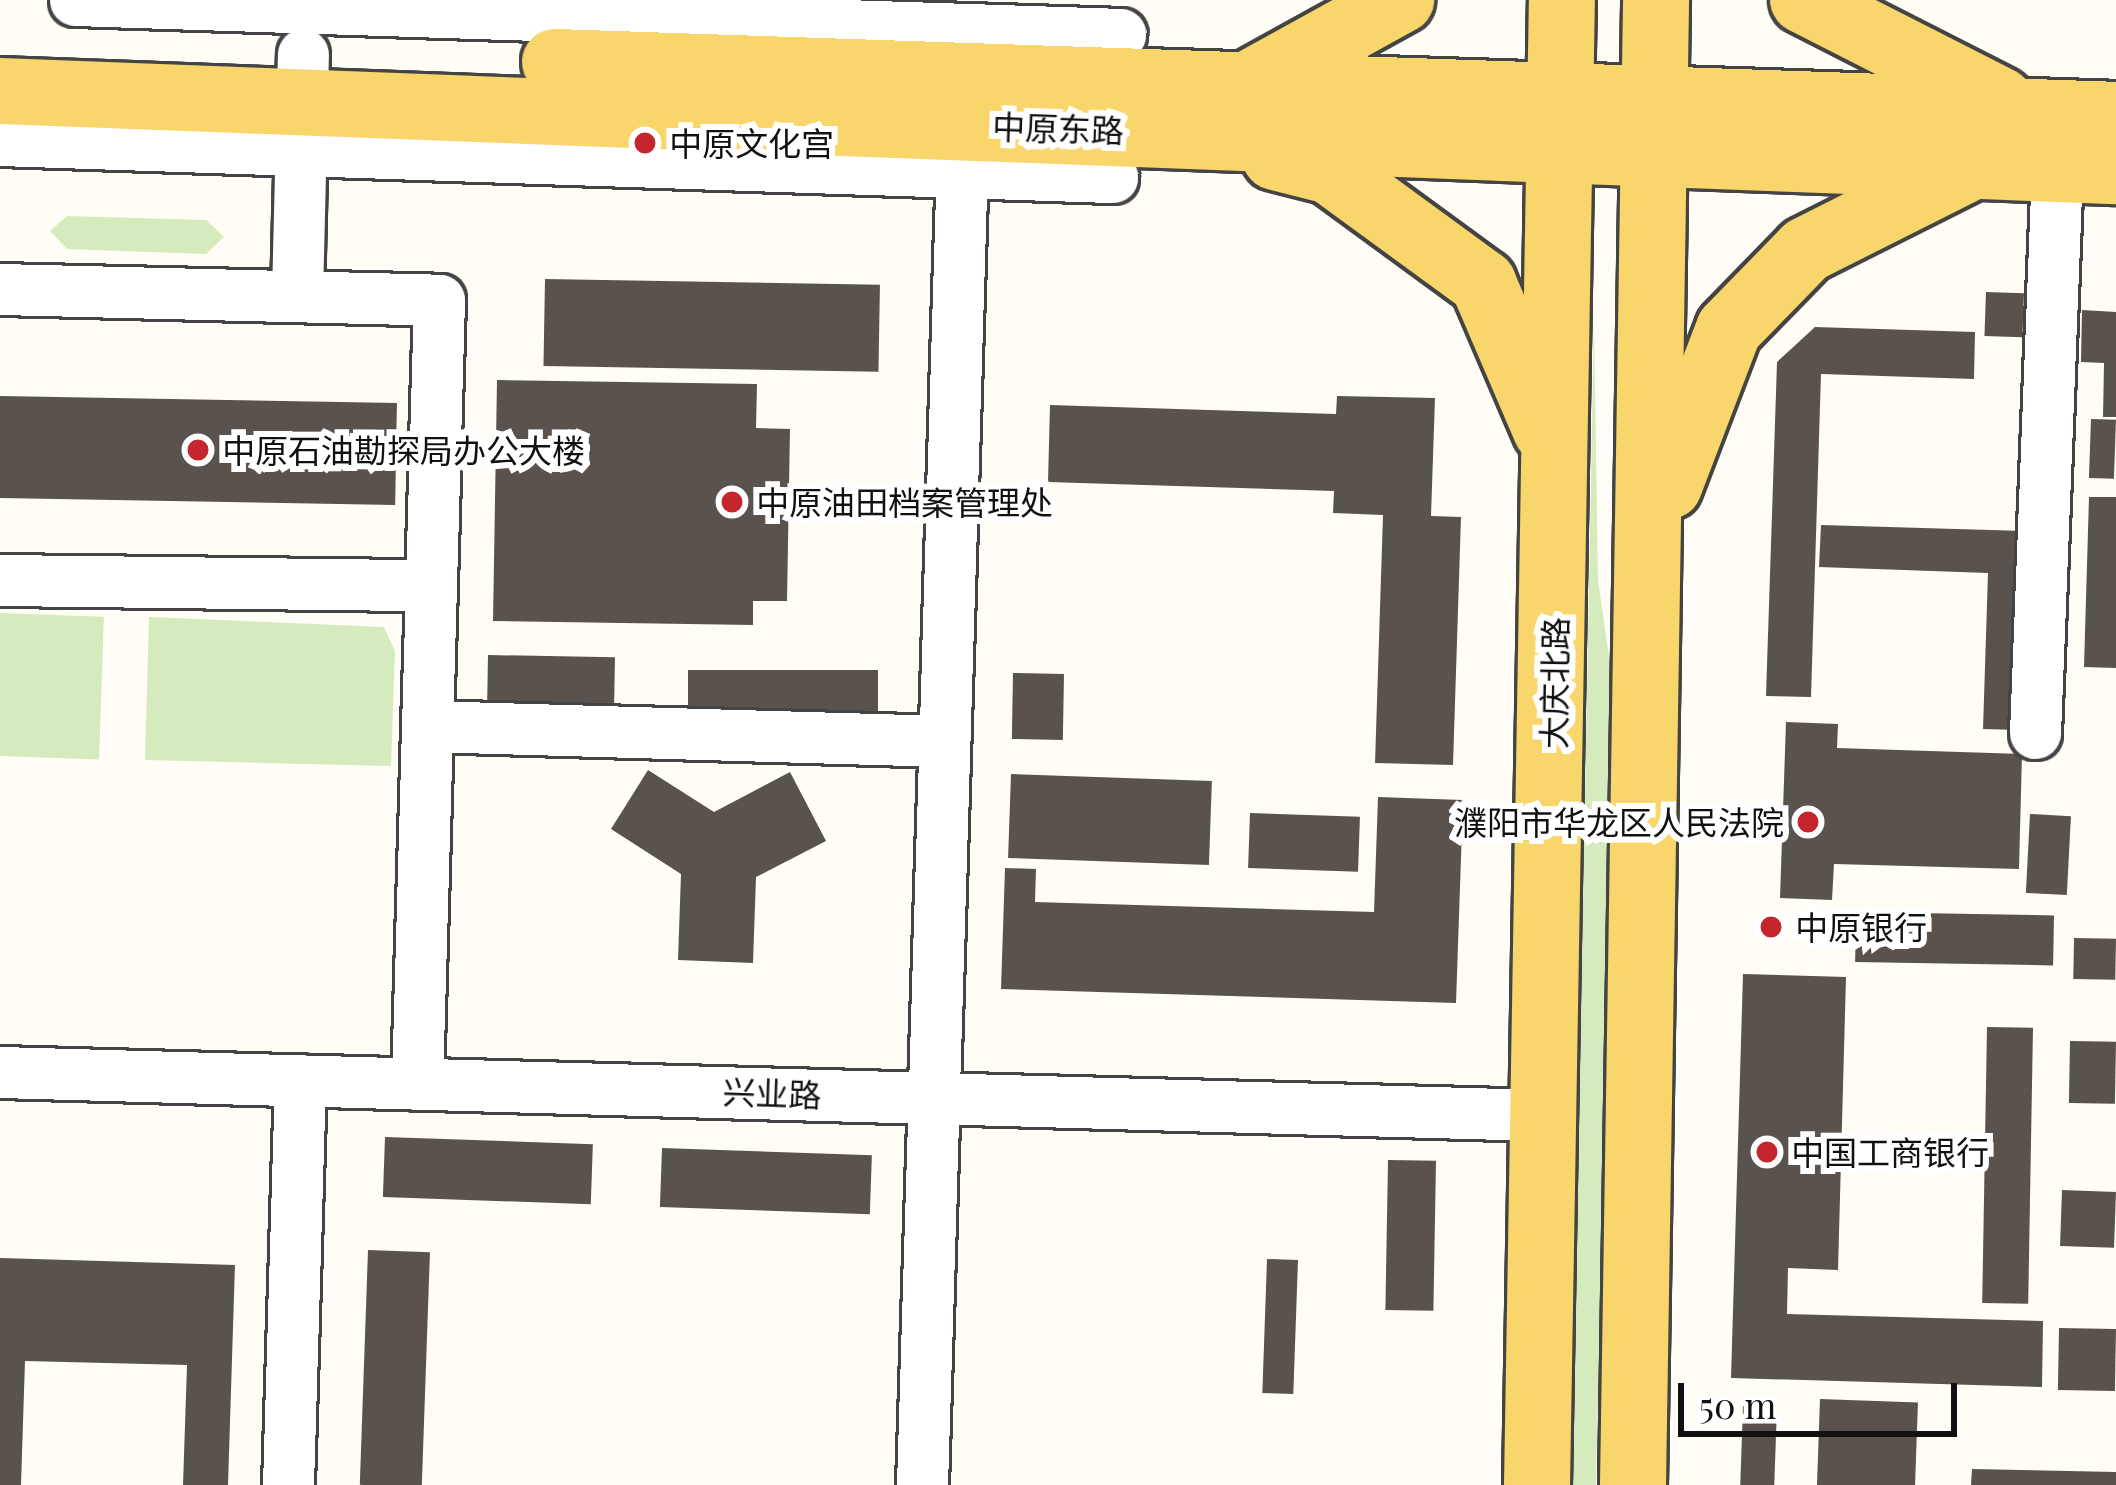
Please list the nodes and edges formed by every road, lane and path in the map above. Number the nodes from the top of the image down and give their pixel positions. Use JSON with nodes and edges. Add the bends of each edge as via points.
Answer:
{"nodes":[{"id":1,"x":75,"y":0,"type":"edge"},
{"id":2,"x":1401,"y":0,"type":"edge"},
{"id":3,"x":1562,"y":0,"type":"edge"},
{"id":4,"x":1656,"y":0,"type":"edge"},
{"id":5,"x":1803,"y":0,"type":"edge"},
{"id":6,"x":1120,"y":34,"type":"dead end"},
{"id":7,"x":0,"y":46,"type":"edge"},
{"id":8,"x":1241,"y":86,"type":"junction"},
{"id":9,"x":0,"y":91,"type":"edge"},
{"id":10,"x":302,"y":101,"type":"junction"},
{"id":11,"x":2026,"y":112,"type":"junction"},
{"id":12,"x":2116,"y":115,"type":"edge"},
{"id":13,"x":1561,"y":123,"type":"junction"},
{"id":14,"x":1655,"y":126,"type":"junction"},
{"id":15,"x":1184,"y":134,"type":"junction"},
{"id":16,"x":0,"y":140,"type":"edge"},
{"id":17,"x":962,"y":148,"type":"junction"},
{"id":18,"x":1978,"y":166,"type":"junction"},
{"id":19,"x":2086,"y":170,"type":"edge"},
{"id":20,"x":1112,"y":177,"type":"dead end"},
{"id":21,"x":0,"y":289,"type":"edge"},
{"id":22,"x":297,"y":296,"type":"junction"},
{"id":23,"x":1556,"y":464,"type":"junction"},
{"id":24,"x":1649,"y":546,"type":"junction"},
{"id":25,"x":0,"y":580,"type":"edge"},
{"id":26,"x":431,"y":585,"type":"junction"},
{"id":27,"x":427,"y":726,"type":"junction"},
{"id":28,"x":2035,"y":733,"type":"dead end"},
{"id":29,"x":944,"y":741,"type":"junction"},
{"id":30,"x":0,"y":1072,"type":"edge"},
{"id":31,"x":300,"y":1080,"type":"junction"},
{"id":32,"x":417,"y":1084,"type":"junction"},
{"id":33,"x":935,"y":1098,"type":"junction"},
{"id":34,"x":1543,"y":1115,"type":"junction"},
{"id":35,"x":288,"y":1485,"type":"edge"},
{"id":36,"x":922,"y":1485,"type":"edge"},
{"id":37,"x":1537,"y":1485,"type":"edge"},
{"id":38,"x":1633,"y":1485,"type":"edge"}],
"edges":[{"from":1,"to":6,"type":"street"},
{"from":2,"to":8,"type":"main road"},
{"from":3,"to":13,"type":"main road","name":"大庆北路"},
{"from":4,"to":14,"type":"main road"},
{"from":5,"to":11,"type":"main road"},
{"from":7,"to":10,"type":"main road","name":"中原东路"},
{"from":8,"to":10,"type":"main road","name":"中原东路"},
{"from":8,"to":13,"type":"main road","name":"中原东路"},
{"from":9,"to":10,"type":"main road","name":"中原东路"},
{"from":10,"to":16,"type":"street"},
{"from":10,"to":17,"type":"main road","name":"中原东路"},
{"from":10,"to":22,"type":"street"},
{"from":11,"to":12,"type":"main road","name":"中原东路"},
{"from":11,"to":14,"type":"main road","name":"中原东路"},
{"from":13,"to":14,"type":"main road","name":"中原东路"},
{"from":13,"to":15,"type":"main road","name":"中原东路"},
{"from":13,"to":23,"type":"main road","name":"大庆北路"},
{"from":14,"to":18,"type":"main road","name":"中原东路"},
{"from":14,"to":24,"type":"main road"},
{"from":15,"to":17,"type":"main road","name":"中原东路"},
{"from":15,"to":23,"type":"main road","via":[[1330,171],[1483,284]]},
{"from":17,"to":20,"type":"street"},
{"from":17,"to":29,"type":"street"},
{"from":18,"to":19,"type":"main road","name":"中原东路"},
{"from":18,"to":24,"type":"main road","via":[[1805,250],[1729,329]]},
{"from":19,"to":28,"type":"street"},
{"from":21,"to":22,"type":"street"},
{"from":22,"to":26,"type":"street","via":[[439,300]]},
{"from":23,"to":34,"type":"main road","name":"大庆北路"},
{"from":24,"to":38,"type":"main road"},
{"from":25,"to":26,"type":"street"},
{"from":26,"to":27,"type":"street"},
{"from":27,"to":29,"type":"street"},
{"from":27,"to":32,"type":"street"},
{"from":29,"to":33,"type":"street"},
{"from":30,"to":31,"type":"street","name":"兴业路"},
{"from":31,"to":32,"type":"street","name":"兴业路"},
{"from":31,"to":35,"type":"street"},
{"from":32,"to":33,"type":"street","name":"兴业路"},
{"from":33,"to":34,"type":"street","name":"兴业路"},
{"from":33,"to":36,"type":"street"},
{"from":34,"to":37,"type":"main road","name":"大庆北路"}]}
